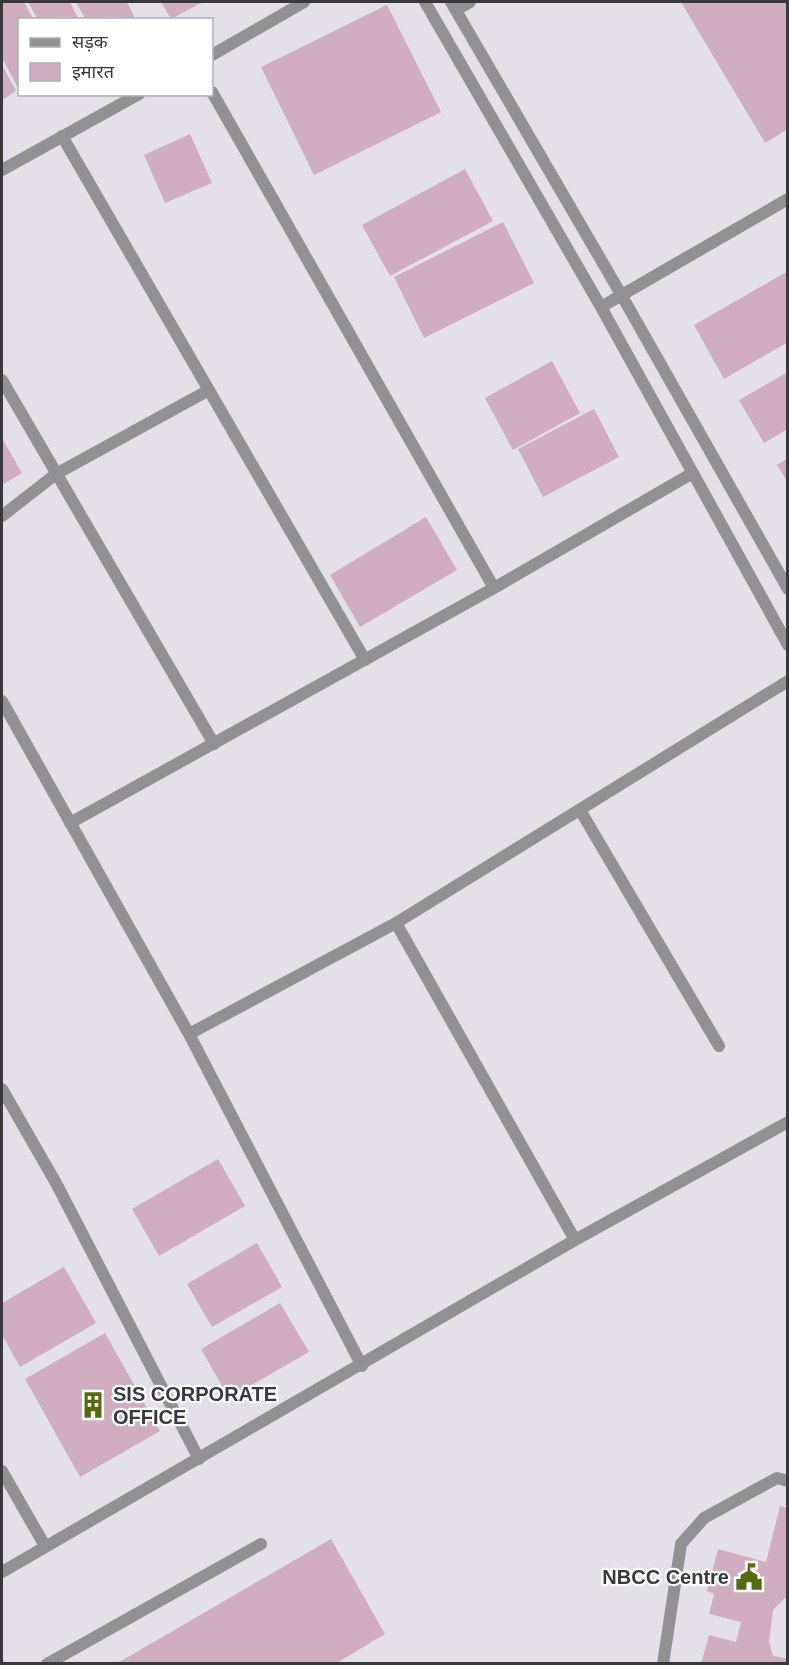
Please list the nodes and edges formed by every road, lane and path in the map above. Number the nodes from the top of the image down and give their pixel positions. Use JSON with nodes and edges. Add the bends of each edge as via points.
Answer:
{"nodes":[{"id":1,"x":304,"y":2,"type":"edge"},
{"id":2,"x":425,"y":2,"type":"edge"},
{"id":3,"x":470,"y":2,"type":"edge"},
{"id":4,"x":453,"y":5,"type":"edge"},
{"id":5,"x":213,"y":54,"type":"edge"},
{"id":6,"x":213,"y":94,"type":"edge"},
{"id":7,"x":135,"y":96,"type":"edge"},
{"id":8,"x":62,"y":136,"type":"junction"},
{"id":9,"x":2,"y":170,"type":"edge"},
{"id":10,"x":788,"y":199,"type":"edge"},
{"id":11,"x":622,"y":296,"type":"junction"},
{"id":12,"x":601,"y":307,"type":"junction"},
{"id":13,"x":2,"y":380,"type":"edge"},
{"id":14,"x":209,"y":390,"type":"junction"},
{"id":15,"x":56,"y":474,"type":"junction"},
{"id":16,"x":691,"y":474,"type":"junction"},
{"id":17,"x":2,"y":516,"type":"edge"},
{"id":18,"x":494,"y":588,"type":"junction"},
{"id":19,"x":788,"y":589,"type":"edge"},
{"id":20,"x":788,"y":645,"type":"edge"},
{"id":21,"x":365,"y":660,"type":"junction"},
{"id":22,"x":788,"y":681,"type":"edge"},
{"id":23,"x":2,"y":700,"type":"edge"},
{"id":24,"x":214,"y":744,"type":"junction"},
{"id":25,"x":580,"y":810,"type":"junction"},
{"id":26,"x":70,"y":823,"type":"junction"},
{"id":27,"x":396,"y":923,"type":"junction"},
{"id":28,"x":189,"y":1034,"type":"junction"},
{"id":29,"x":719,"y":1046,"type":"dead end"},
{"id":30,"x":2,"y":1089,"type":"edge"},
{"id":31,"x":788,"y":1122,"type":"edge"},
{"id":32,"x":574,"y":1240,"type":"junction"},
{"id":33,"x":362,"y":1366,"type":"junction"},
{"id":34,"x":199,"y":1458,"type":"junction"},
{"id":35,"x":2,"y":1471,"type":"edge"},
{"id":36,"x":788,"y":1481,"type":"edge"},
{"id":37,"x":261,"y":1544,"type":"dead end"},
{"id":38,"x":45,"y":1546,"type":"junction"},
{"id":39,"x":2,"y":1572,"type":"edge"},
{"id":40,"x":47,"y":1664,"type":"edge"},
{"id":41,"x":663,"y":1664,"type":"edge"}],
"edges":[{"from":1,"to":5,"type":"street"},
{"from":2,"to":12,"type":"street"},
{"from":3,"to":4,"type":"street"},
{"from":4,"to":11,"type":"street"},
{"from":6,"to":18,"type":"street"},
{"from":7,"to":8,"type":"street"},
{"from":8,"to":9,"type":"street"},
{"from":8,"to":14,"type":"street"},
{"from":10,"to":11,"type":"street"},
{"from":11,"to":12,"type":"street"},
{"from":11,"to":19,"type":"street"},
{"from":12,"to":16,"type":"street"},
{"from":13,"to":15,"type":"street"},
{"from":14,"to":15,"type":"street"},
{"from":14,"to":21,"type":"street"},
{"from":15,"to":17,"type":"street"},
{"from":15,"to":24,"type":"street"},
{"from":16,"to":18,"type":"street"},
{"from":16,"to":20,"type":"street"},
{"from":18,"to":21,"type":"street"},
{"from":21,"to":24,"type":"street"},
{"from":22,"to":25,"type":"street"},
{"from":23,"to":26,"type":"street"},
{"from":24,"to":26,"type":"street"},
{"from":25,"to":27,"type":"street"},
{"from":25,"to":29,"type":"street"},
{"from":26,"to":28,"type":"street"},
{"from":27,"to":28,"type":"street"},
{"from":27,"to":32,"type":"street"},
{"from":28,"to":33,"type":"street"},
{"from":30,"to":34,"type":"street","via":[[56,1183]]},
{"from":31,"to":32,"type":"street"},
{"from":32,"to":33,"type":"street"},
{"from":33,"to":34,"type":"street"},
{"from":34,"to":38,"type":"street"},
{"from":35,"to":38,"type":"street"},
{"from":36,"to":41,"type":"street","via":[[777,1478],[704,1518],[681,1544]]},
{"from":37,"to":40,"type":"street"},
{"from":38,"to":39,"type":"street"}]}
